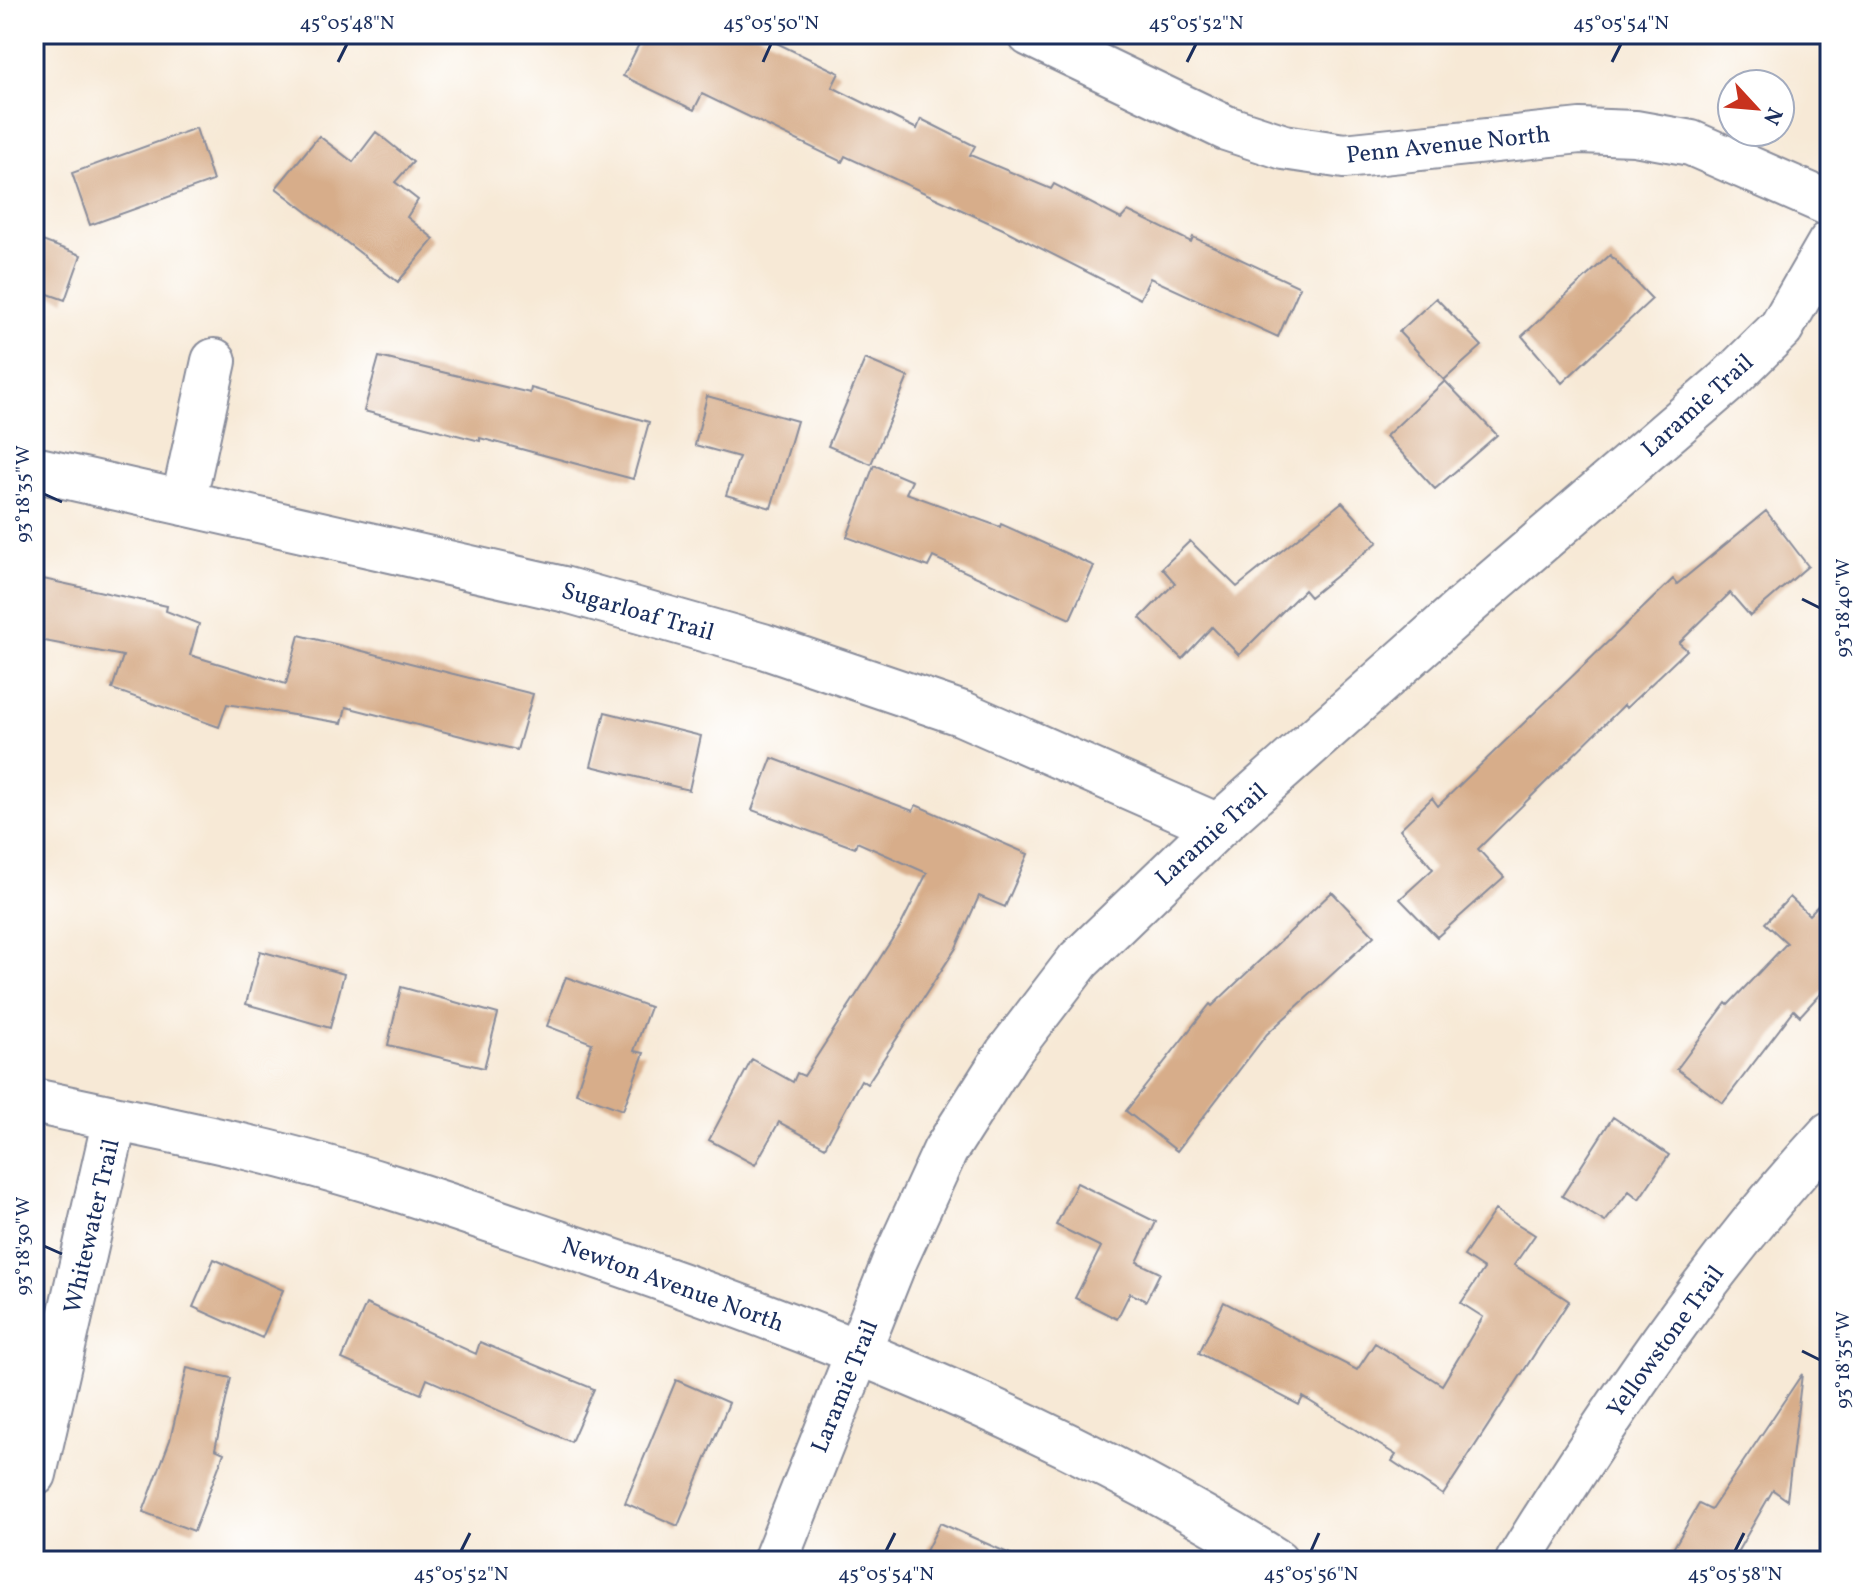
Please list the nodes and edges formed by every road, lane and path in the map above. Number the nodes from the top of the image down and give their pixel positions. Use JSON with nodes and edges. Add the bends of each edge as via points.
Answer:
{"nodes":[{"id":1,"x":1030,"y":34,"type":"edge"},
{"id":2,"x":1830,"y":204,"type":"edge"},
{"id":3,"x":1830,"y":243,"type":"edge"},
{"id":4,"x":214,"y":361,"type":"dead end"},
{"id":5,"x":34,"y":469,"type":"edge"},
{"id":6,"x":183,"y":503,"type":"junction"},
{"id":7,"x":1218,"y":826,"type":"junction"},
{"id":8,"x":34,"y":1101,"type":"edge"},
{"id":9,"x":115,"y":1119,"type":"junction"},
{"id":10,"x":1830,"y":1134,"type":"edge"},
{"id":11,"x":857,"y":1353,"type":"junction"},
{"id":12,"x":34,"y":1474,"type":"edge"},
{"id":13,"x":775,"y":1561,"type":"edge"},
{"id":14,"x":1276,"y":1561,"type":"edge"},
{"id":15,"x":1518,"y":1561,"type":"edge"}],
"edges":[{"from":1,"to":2,"type":"street","name":"Penn Avenue North","via":[[1226,128],[1284,147],[1344,156],[1580,131],[1635,133],[1691,143]]},
{"from":3,"to":7,"type":"street","name":"Laramie Trail","via":[[1781,328],[1725,383]]},
{"from":4,"to":6,"type":"street"},
{"from":5,"to":6,"type":"street","name":"Sugarloaf Trail"},
{"from":6,"to":7,"type":"street","name":"Sugarloaf Trail","via":[[563,589],[763,646],[963,714]]},
{"from":7,"to":11,"type":"street","name":"Laramie Trail","via":[[1079,960],[1007,1054],[945,1151]]},
{"from":8,"to":9,"type":"street","name":"Newton Avenue North"},
{"from":9,"to":11,"type":"street","name":"Newton Avenue North","via":[[252,1148],[441,1203],[629,1266]]},
{"from":9,"to":12,"type":"street","name":"Whitewater Trail"},
{"from":10,"to":15,"type":"street","name":"Yellowstone Trail","via":[[1686,1306]]},
{"from":11,"to":13,"type":"street","name":"Laramie Trail"},
{"from":11,"to":14,"type":"street","name":"Newton Avenue North","via":[[1062,1444],[1216,1523]]}]}
